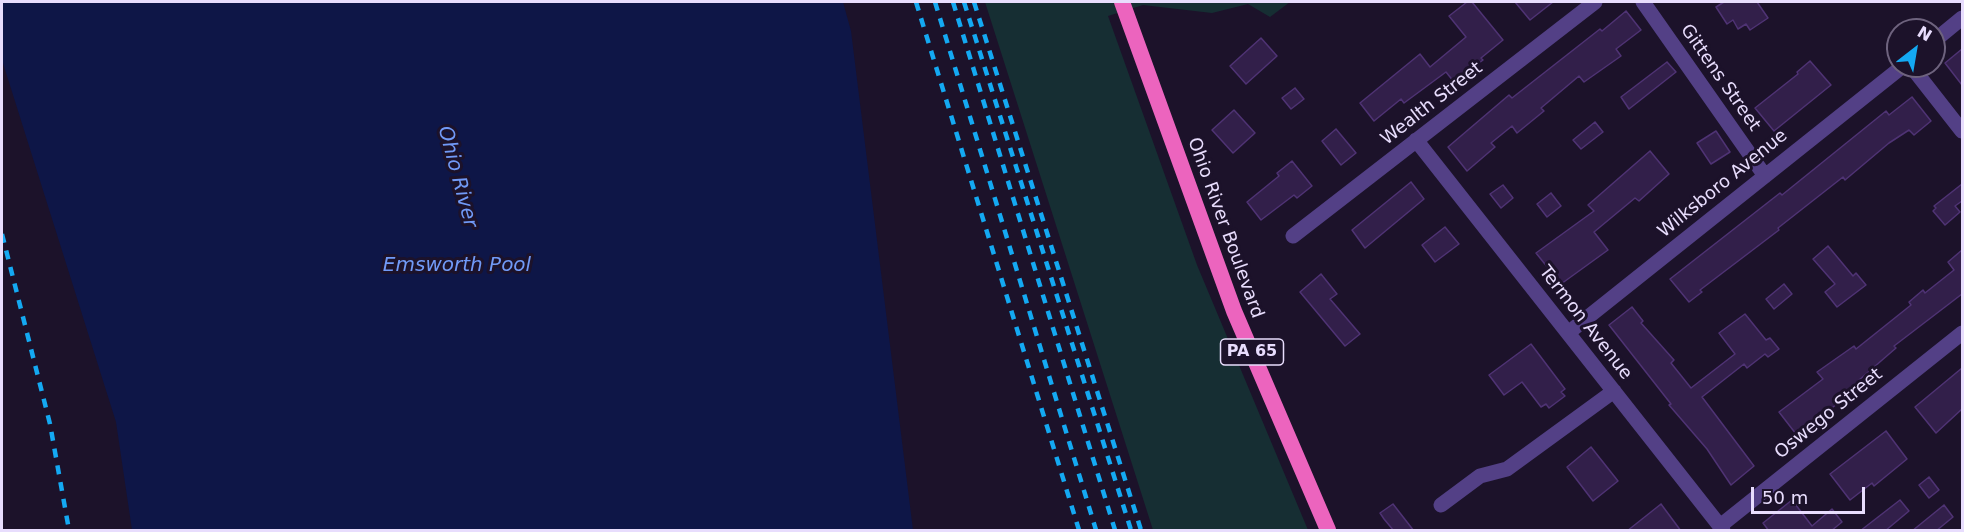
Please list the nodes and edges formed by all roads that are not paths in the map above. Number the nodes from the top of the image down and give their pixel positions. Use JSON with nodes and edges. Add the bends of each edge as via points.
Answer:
{"nodes":[{"id":1,"x":1595,"y":2,"type":"edge"},
{"id":2,"x":1643,"y":2,"type":"edge"},
{"id":3,"x":1124,"y":5,"type":"edge"},
{"id":4,"x":1962,"y":18,"type":"edge"},
{"id":5,"x":1946,"y":31,"type":"edge"},
{"id":6,"x":1888,"y":78,"type":"edge"},
{"id":7,"x":1920,"y":78,"type":"edge"},
{"id":8,"x":1962,"y":131,"type":"edge"},
{"id":9,"x":1416,"y":140,"type":"junction"},
{"id":10,"x":1765,"y":176,"type":"junction"},
{"id":11,"x":1293,"y":237,"type":"dead end"},
{"id":12,"x":1568,"y":333,"type":"junction"},
{"id":13,"x":1962,"y":333,"type":"edge"},
{"id":14,"x":1614,"y":391,"type":"junction"},
{"id":15,"x":1442,"y":505,"type":"dead end"},
{"id":16,"x":1722,"y":528,"type":"edge"},
{"id":17,"x":1329,"y":531,"type":"edge"}],
"edges":[{"from":1,"to":9,"type":"street","name":"Wealth Street"},
{"from":2,"to":10,"type":"street","name":"Gittens Street"},
{"from":3,"to":17,"type":"highway","name":"Ohio River Boulevard","number":"PA 65","via":[[1234,311]]},
{"from":4,"to":5,"type":"street"},
{"from":6,"to":10,"type":"street","name":"Wilksboro Avenue"},
{"from":7,"to":8,"type":"street"},
{"from":9,"to":11,"type":"street","name":"Wealth Street"},
{"from":9,"to":12,"type":"street","name":"Termon Avenue"},
{"from":10,"to":12,"type":"street","name":"Wilksboro Avenue"},
{"from":12,"to":14,"type":"street","name":"Termon Avenue"},
{"from":13,"to":16,"type":"street","name":"Oswego Street"},
{"from":14,"to":15,"type":"street","via":[[1507,469],[1480,476]]},
{"from":14,"to":16,"type":"street","name":"Termon Avenue"}]}
